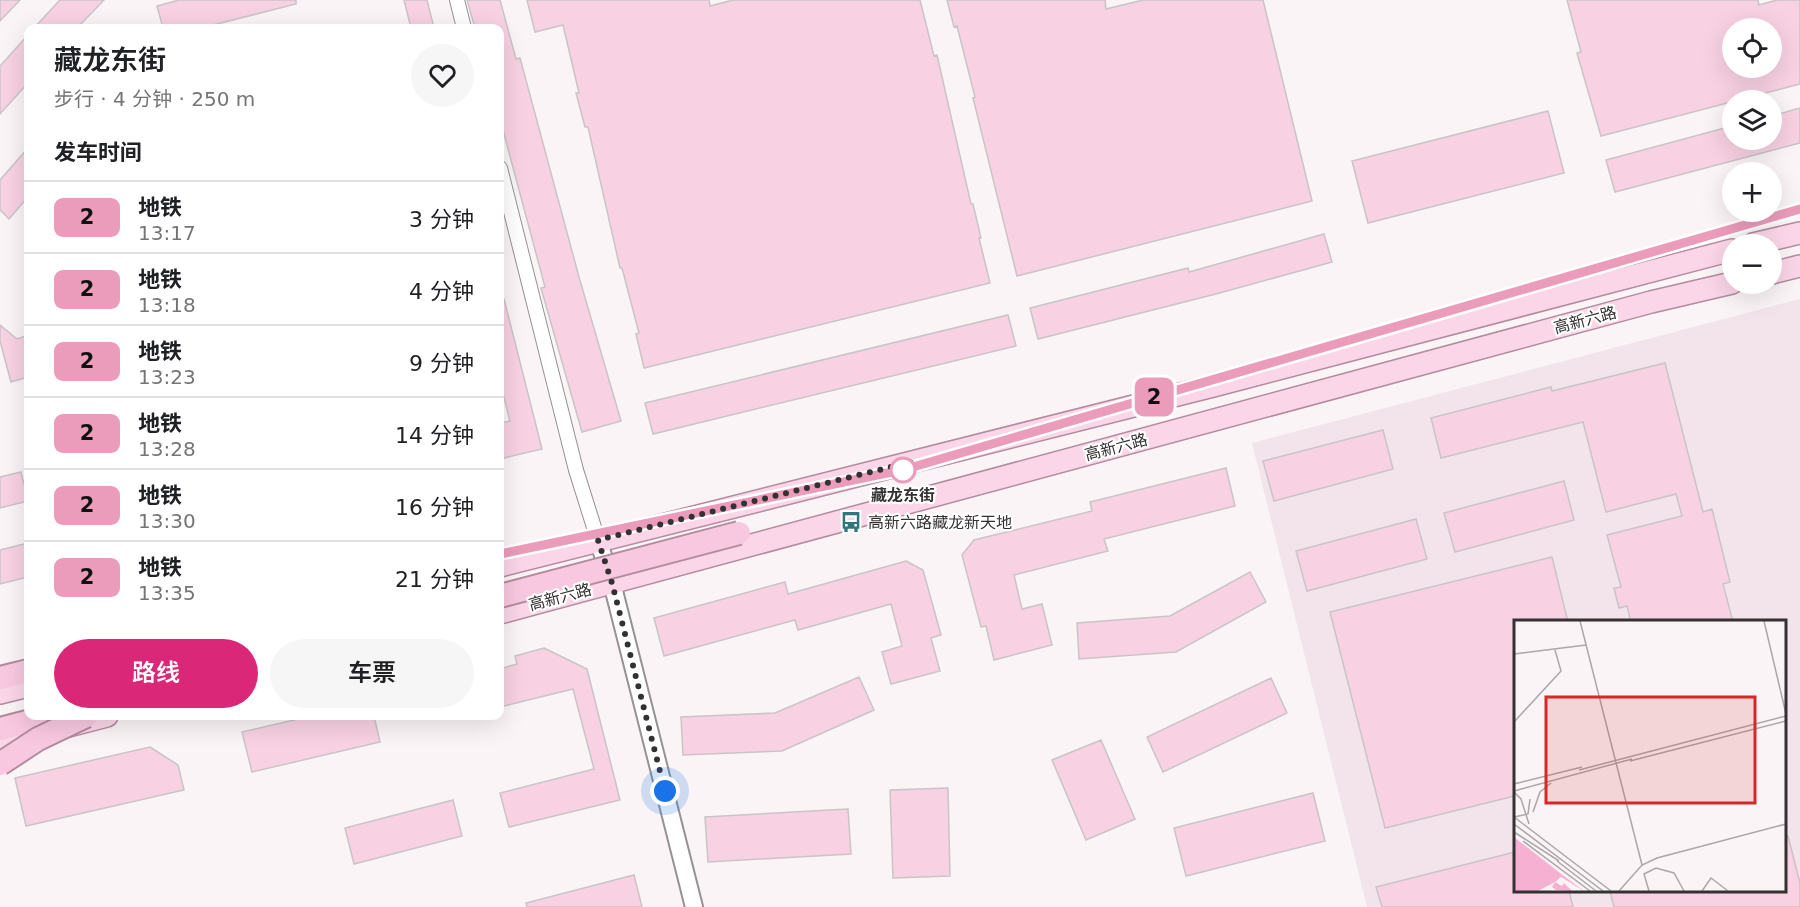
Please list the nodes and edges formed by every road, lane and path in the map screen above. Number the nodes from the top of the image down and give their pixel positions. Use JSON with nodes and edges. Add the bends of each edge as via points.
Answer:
{"nodes":[{"id":1,"x":457,"y":0,"type":"edge"},
{"id":2,"x":463,"y":24,"type":"edge"},
{"id":3,"x":504,"y":184,"type":"edge"},
{"id":4,"x":1800,"y":233,"type":"edge"},
{"id":5,"x":1782,"y":237,"type":"edge"},
{"id":6,"x":1722,"y":253,"type":"edge"},
{"id":7,"x":1800,"y":266,"type":"edge"},
{"id":8,"x":1782,"y":270,"type":"edge"},
{"id":9,"x":1722,"y":285,"type":"edge"},
{"id":10,"x":739,"y":533,"type":"dead end"},
{"id":11,"x":598,"y":540,"type":"junction"},
{"id":12,"x":504,"y":565,"type":"edge"},
{"id":13,"x":612,"y":583,"type":"junction"},
{"id":14,"x":504,"y":595,"type":"edge"},
{"id":15,"x":504,"y":611,"type":"edge"},
{"id":16,"x":24,"y":672,"type":"edge"},
{"id":17,"x":0,"y":678,"type":"edge"},
{"id":18,"x":24,"y":687,"type":"edge"},
{"id":19,"x":0,"y":693,"type":"edge"},
{"id":20,"x":35,"y":720,"type":"edge"},
{"id":21,"x":78,"y":720,"type":"edge"},
{"id":22,"x":92,"y":720,"type":"edge"},
{"id":23,"x":0,"y":729,"type":"edge"},
{"id":24,"x":0,"y":744,"type":"edge"},
{"id":25,"x":0,"y":764,"type":"edge"},
{"id":26,"x":694,"y":907,"type":"edge"}],
"edges":[{"from":1,"to":2,"type":"street"},
{"from":3,"to":11,"type":"street","via":[[576,470]]},
{"from":4,"to":5,"type":"main road"},
{"from":6,"to":11,"type":"main road","name":"高新六路","via":[[1213,386]]},
{"from":7,"to":8,"type":"main road"},
{"from":9,"to":13,"type":"main road","name":"高新六路"},
{"from":10,"to":14,"type":"highway","bridge":true},
{"from":11,"to":12,"type":"main road","name":"高新六路"},
{"from":11,"to":13,"type":"street"},
{"from":13,"to":15,"type":"main road","name":"高新六路"},
{"from":13,"to":26,"type":"street"},
{"from":16,"to":17,"type":"highway"},
{"from":18,"to":19,"type":"main road"},
{"from":20,"to":23,"type":"highway"},
{"from":21,"to":25,"type":"highway","bridge":true,"via":[[38,739]]},
{"from":22,"to":24,"type":"main road"}]}
